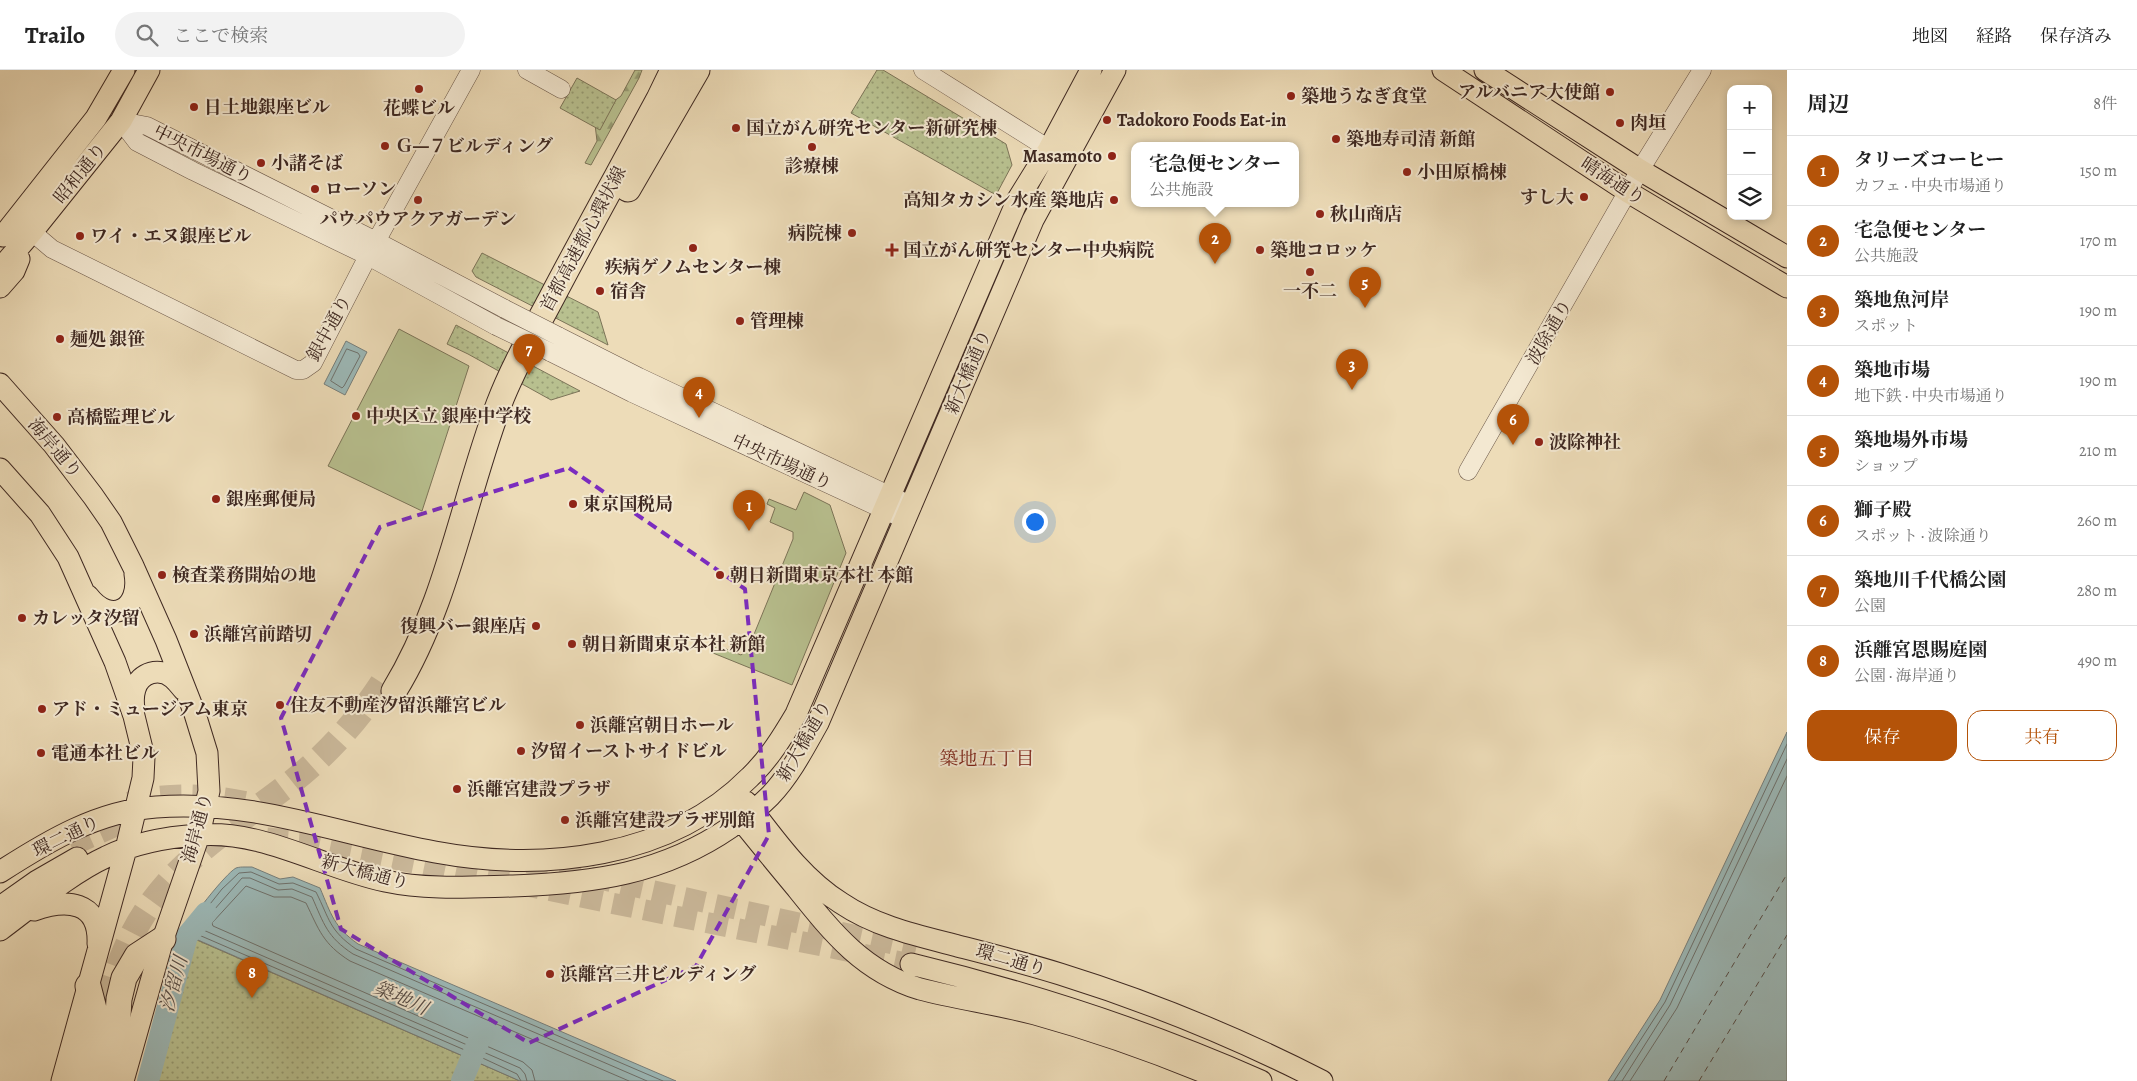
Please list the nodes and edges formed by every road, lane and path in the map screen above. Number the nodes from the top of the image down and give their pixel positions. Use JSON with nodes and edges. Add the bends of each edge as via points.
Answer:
{"nodes":[{"id":1,"x":110,"y":70,"type":"edge"},
{"id":2,"x":124,"y":70,"type":"edge"},
{"id":3,"x":149,"y":70,"type":"edge"},
{"id":4,"x":471,"y":70,"type":"edge"},
{"id":5,"x":527,"y":70,"type":"edge"},
{"id":6,"x":656,"y":70,"type":"edge"},
{"id":7,"x":673,"y":70,"type":"edge"},
{"id":8,"x":697,"y":70,"type":"edge"},
{"id":9,"x":923,"y":70,"type":"edge"},
{"id":10,"x":1091,"y":70,"type":"edge"},
{"id":11,"x":1115,"y":70,"type":"edge"},
{"id":12,"x":1442,"y":70,"type":"edge"},
{"id":13,"x":1485,"y":70,"type":"edge"},
{"id":14,"x":1702,"y":70,"type":"edge"},
{"id":15,"x":561,"y":89,"type":"dead end"},
{"id":16,"x":121,"y":122,"type":"junction"},
{"id":17,"x":1049,"y":149,"type":"junction"},
{"id":18,"x":1070,"y":154,"type":"junction"},
{"id":19,"x":1640,"y":170,"type":"junction"},
{"id":20,"x":1628,"y":192,"type":"junction"},
{"id":21,"x":1,"y":229,"type":"edge"},
{"id":22,"x":32,"y":232,"type":"junction"},
{"id":23,"x":372,"y":248,"type":"junction"},
{"id":24,"x":1787,"y":257,"type":"edge"},
{"id":25,"x":0,"y":269,"type":"edge"},
{"id":26,"x":0,"y":287,"type":"edge"},
{"id":27,"x":1787,"y":287,"type":"edge"},
{"id":28,"x":1,"y":384,"type":"edge"},
{"id":29,"x":0,"y":469,"type":"edge"},
{"id":30,"x":1468,"y":471,"type":"dead end"},
{"id":31,"x":887,"y":503,"type":"junction"},
{"id":32,"x":909,"y":513,"type":"junction"},
{"id":33,"x":461,"y":528,"type":"junction"},
{"id":34,"x":133,"y":566,"type":"junction"},
{"id":35,"x":83,"y":589,"type":"junction"},
{"id":36,"x":188,"y":695,"type":"junction"},
{"id":37,"x":134,"y":716,"type":"junction"},
{"id":38,"x":730,"y":795,"type":"junction"},
{"id":39,"x":206,"y":806,"type":"junction"},
{"id":40,"x":136,"y":809,"type":"junction"},
{"id":41,"x":747,"y":816,"type":"junction"},
{"id":42,"x":199,"y":835,"type":"junction"},
{"id":43,"x":252,"y":839,"type":"junction"},
{"id":44,"x":126,"y":849,"type":"junction"},
{"id":45,"x":0,"y":872,"type":"edge"},
{"id":46,"x":185,"y":873,"type":"junction"},
{"id":47,"x":0,"y":890,"type":"edge"},
{"id":48,"x":0,"y":907,"type":"edge"},
{"id":49,"x":22,"y":914,"type":"junction"},
{"id":50,"x":0,"y":930,"type":"edge"},
{"id":51,"x":163,"y":939,"type":"junction"},
{"id":52,"x":98,"y":952,"type":"junction"},
{"id":53,"x":88,"y":986,"type":"junction"},
{"id":54,"x":104,"y":1037,"type":"junction"},
{"id":55,"x":62,"y":1081,"type":"edge"},
{"id":56,"x":81,"y":1081,"type":"edge"},
{"id":57,"x":85,"y":1081,"type":"edge"},
{"id":58,"x":100,"y":1081,"type":"edge"},
{"id":59,"x":104,"y":1081,"type":"edge"},
{"id":60,"x":123,"y":1081,"type":"edge"},
{"id":61,"x":1226,"y":1081,"type":"edge"},
{"id":62,"x":1261,"y":1081,"type":"edge"},
{"id":63,"x":1295,"y":1081,"type":"edge"},
{"id":64,"x":1322,"y":1081,"type":"edge"}],
"edges":[{"from":1,"to":21,"type":"main road","name":"昭和通り","via":[[86,112]]},
{"from":2,"to":21,"type":"main road","via":[[96,118]]},
{"from":3,"to":16,"type":"main road","name":"昭和通り"},
{"from":4,"to":23,"type":"street","name":"銀中通り"},
{"from":5,"to":15,"type":"street"},
{"from":6,"to":33,"type":"highway","name":"首都高速都心環状線","via":[[496,375],[420,601],[394,660],[388,687],[416,654]]},
{"from":7,"to":33,"type":"highway","name":"首都高速都心環状線","via":[[509,379]]},
{"from":8,"to":33,"type":"highway","via":[[614,211],[522,388]]},
{"from":9,"to":17,"type":"street"},
{"from":10,"to":17,"type":"main road","name":"新大橋通り"},
{"from":11,"to":18,"type":"main road","name":"新大橋通り"},
{"from":12,"to":20,"type":"main road","name":"晴海通り"},
{"from":13,"to":19,"type":"main road","name":"晴海通り"},
{"from":14,"to":19,"type":"street","name":"波除通り"},
{"from":16,"to":22,"type":"main road","name":"昭和通り"},
{"from":16,"to":23,"type":"street","name":"中央市場通り","via":[[147,126]]},
{"from":17,"to":18,"type":"street"},
{"from":17,"to":31,"type":"main road","name":"新大橋通り","via":[[1018,199]]},
{"from":18,"to":32,"type":"main road","name":"新大橋通り","via":[[1033,220]]},
{"from":19,"to":20,"type":"street","name":"波除通り"},
{"from":19,"to":24,"type":"main road","name":"晴海通り"},
{"from":20,"to":27,"type":"main road","name":"晴海通り"},
{"from":20,"to":30,"type":"street","name":"波除通り"},
{"from":22,"to":23,"type":"street","name":"銀中通り","via":[[52,249],[296,370],[303,370],[313,363]]},
{"from":22,"to":25,"type":"main road","name":"昭和通り"},
{"from":22,"to":26,"type":"main road","via":[[14,272]]},
{"from":23,"to":31,"type":"street","name":"中央市場通り","bridge":true,"via":[[505,309]]},
{"from":23,"to":31,"type":"street","name":"中央市場通り","bridge":true,"via":[[496,326],[626,390]]},
{"from":28,"to":34,"type":"main road","name":"海岸通り","via":[[94,496]]},
{"from":29,"to":35,"type":"main road","via":[[24,493],[55,534]]},
{"from":31,"to":32,"type":"street","name":"中央市場通り"},
{"from":31,"to":38,"type":"main road","name":"新大橋通り","via":[[796,714],[764,761]]},
{"from":32,"to":41,"type":"main road","name":"新大橋通り","via":[[818,723],[785,778],[770,797]]},
{"from":34,"to":35,"type":"main road","via":[[136,583],[133,600],[120,610],[102,610]]},
{"from":34,"to":36,"type":"main road","name":"海岸通り"},
{"from":35,"to":37,"type":"main road"},
{"from":36,"to":37,"type":"main road","via":[[168,674],[160,671],[150,673],[143,676],[134,689]]},
{"from":36,"to":39,"type":"main road","name":"海岸通り","via":[[207,753],[209,790]]},
{"from":37,"to":40,"type":"main road","via":[[144,757]]},
{"from":38,"to":39,"type":"main road","name":"新大橋通り","via":[[698,818],[638,844],[586,856],[521,860],[434,852],[294,819]]},
{"from":38,"to":41,"type":"main road","name":"環二通り"},
{"from":39,"to":40,"type":"main road","name":"新大橋通り"},
{"from":39,"to":42,"type":"main road","name":"海岸通り"},
{"from":40,"to":44,"type":"main road"},
{"from":40,"to":45,"type":"main road","name":"環二通り","via":[[67,832]]},
{"from":41,"to":43,"type":"main road","name":"新大橋通り","via":[[707,842],[655,866],[619,876],[563,884],[414,886],[384,881]]},
{"from":41,"to":61,"type":"main road","name":"環二通り","via":[[838,938],[862,960],[890,977],[938,994],[1034,1014],[1078,1027]]},
{"from":41,"to":64,"type":"main road","name":"環二通り","via":[[812,881],[840,903],[867,918],[1061,974],[1136,1000],[1231,1037]]},
{"from":42,"to":43,"type":"main road","name":"新大橋通り"},
{"from":42,"to":44,"type":"main road","name":"新大橋通り","via":[[158,840]]},
{"from":42,"to":46,"type":"main road","name":"海岸通り"},
{"from":43,"to":46,"type":"main road","via":[[211,847]]},
{"from":44,"to":49,"type":"main road","name":"環二通り","via":[[105,857]]},
{"from":44,"to":52,"type":"main road"},
{"from":46,"to":51,"type":"main road","name":"海岸通り"},
{"from":47,"to":48,"type":"main road","via":[[74,852]]},
{"from":49,"to":50,"type":"main road","name":"環二通り"},
{"from":49,"to":52,"type":"main road","via":[[55,904],[79,906],[91,915],[95,923]]},
{"from":51,"to":54,"type":"highway","via":[[137,956],[129,968]]},
{"from":51,"to":60,"type":"main road","name":"海岸通り"},
{"from":52,"to":53,"type":"main road"},
{"from":53,"to":54,"type":"highway"},
{"from":53,"to":55,"type":"main road"},
{"from":54,"to":56,"type":"highway"},
{"from":54,"to":57,"type":"highway"},
{"from":54,"to":58,"type":"highway"},
{"from":54,"to":59,"type":"highway"},
{"from":62,"to":63,"type":"main road","name":"環二通り","via":[[1181,1047],[1079,1010],[913,956],[991,967],[1097,1000],[1214,1044]]}]}
